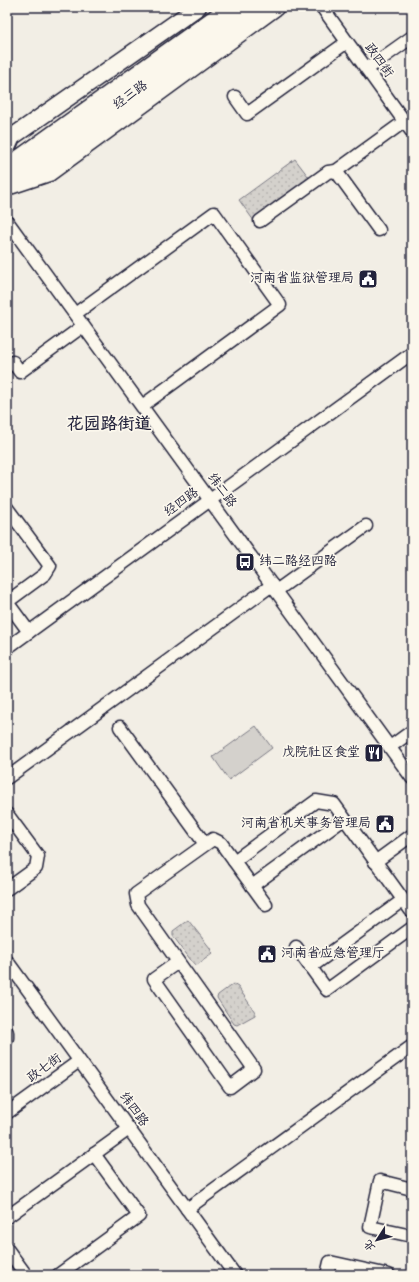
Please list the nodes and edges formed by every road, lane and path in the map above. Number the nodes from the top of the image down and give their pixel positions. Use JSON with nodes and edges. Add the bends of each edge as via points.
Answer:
{"nodes":[{"id":1,"x":198,"y":7,"type":"edge"},
{"id":2,"x":230,"y":7,"type":"edge"},
{"id":3,"x":255,"y":7,"type":"edge"},
{"id":4,"x":276,"y":7,"type":"edge"},
{"id":5,"x":322,"y":7,"type":"edge"},
{"id":6,"x":412,"y":37,"type":"edge"},
{"id":7,"x":347,"y":42,"type":"junction"},
{"id":8,"x":366,"y":69,"type":"junction"},
{"id":9,"x":235,"y":97,"type":"dead end"},
{"id":10,"x":405,"y":122,"type":"junction"},
{"id":11,"x":412,"y":132,"type":"edge"},
{"id":12,"x":7,"y":148,"type":"edge"},
{"id":13,"x":7,"y":167,"type":"edge"},
{"id":14,"x":336,"y":171,"type":"junction"},
{"id":15,"x":7,"y":186,"type":"edge"},
{"id":16,"x":7,"y":221,"type":"edge"},
{"id":17,"x":260,"y":221,"type":"dead end"},
{"id":18,"x":379,"y":230,"type":"dead end"},
{"id":19,"x":75,"y":314,"type":"junction"},
{"id":20,"x":83,"y":326,"type":"junction"},
{"id":21,"x":412,"y":353,"type":"edge"},
{"id":22,"x":7,"y":366,"type":"edge"},
{"id":23,"x":142,"y":406,"type":"junction"},
{"id":24,"x":210,"y":500,"type":"junction"},
{"id":25,"x":7,"y":508,"type":"edge"},
{"id":26,"x":366,"y":526,"type":"dead end"},
{"id":27,"x":274,"y":588,"type":"junction"},
{"id":28,"x":7,"y":602,"type":"edge"},
{"id":29,"x":29,"y":632,"type":"junction"},
{"id":30,"x":7,"y":648,"type":"edge"},
{"id":31,"x":120,"y":727,"type":"dead end"},
{"id":32,"x":412,"y":731,"type":"edge"},
{"id":33,"x":390,"y":747,"type":"junction"},
{"id":34,"x":7,"y":778,"type":"edge"},
{"id":35,"x":412,"y":778,"type":"edge"},
{"id":36,"x":7,"y":814,"type":"edge"},
{"id":37,"x":344,"y":819,"type":"junction"},
{"id":38,"x":412,"y":835,"type":"edge"},
{"id":39,"x":205,"y":844,"type":"junction"},
{"id":40,"x":234,"y":861,"type":"junction"},
{"id":41,"x":375,"y":862,"type":"junction"},
{"id":42,"x":252,"y":886,"type":"junction"},
{"id":43,"x":7,"y":889,"type":"edge"},
{"id":44,"x":403,"y":900,"type":"junction"},
{"id":45,"x":266,"y":905,"type":"dead end"},
{"id":46,"x":412,"y":912,"type":"edge"},
{"id":47,"x":412,"y":928,"type":"edge"},
{"id":48,"x":296,"y":947,"type":"dead end"},
{"id":49,"x":7,"y":961,"type":"edge"},
{"id":50,"x":178,"y":962,"type":"junction"},
{"id":51,"x":311,"y":967,"type":"junction"},
{"id":52,"x":7,"y":1032,"type":"edge"},
{"id":53,"x":7,"y":1038,"type":"edge"},
{"id":54,"x":412,"y":1046,"type":"edge"},
{"id":55,"x":79,"y":1061,"type":"junction"},
{"id":56,"x":7,"y":1113,"type":"edge"},
{"id":57,"x":129,"y":1129,"type":"junction"},
{"id":58,"x":94,"y":1154,"type":"junction"},
{"id":59,"x":412,"y":1189,"type":"edge"},
{"id":60,"x":187,"y":1209,"type":"junction"},
{"id":61,"x":7,"y":1217,"type":"edge"},
{"id":62,"x":412,"y":1236,"type":"edge"},
{"id":63,"x":7,"y":1250,"type":"edge"},
{"id":64,"x":26,"y":1275,"type":"edge"},
{"id":65,"x":58,"y":1275,"type":"edge"},
{"id":66,"x":235,"y":1275,"type":"edge"},
{"id":67,"x":328,"y":1275,"type":"edge"},
{"id":68,"x":389,"y":1275,"type":"edge"}],
"edges":[{"from":1,"to":12,"type":"main road","via":[[12,137]]},
{"from":2,"to":13,"type":"main road","name":"经三路"},
{"from":3,"to":15,"type":"main road","name":"经三路"},
{"from":4,"to":15,"type":"main road","via":[[49,173]]},
{"from":5,"to":7,"type":"street","name":"政四街"},
{"from":6,"to":8,"type":"street"},
{"from":7,"to":8,"type":"street","name":"政四街"},
{"from":7,"to":9,"type":"street","via":[[247,114]]},
{"from":8,"to":10,"type":"street","name":"政四街"},
{"from":10,"to":11,"type":"street","name":"政四街"},
{"from":10,"to":14,"type":"street"},
{"from":14,"to":17,"type":"street","via":[[328,172]]},
{"from":14,"to":18,"type":"street"},
{"from":16,"to":19,"type":"street","name":"纬二路"},
{"from":19,"to":20,"type":"street","name":"纬二路"},
{"from":19,"to":23,"type":"street","via":[[214,213],[280,305]]},
{"from":20,"to":22,"type":"street","via":[[20,372],[13,362]]},
{"from":20,"to":23,"type":"street","name":"纬二路"},
{"from":21,"to":24,"type":"street","name":"经四路"},
{"from":23,"to":24,"type":"street","name":"纬二路"},
{"from":24,"to":27,"type":"street","name":"纬二路"},
{"from":24,"to":29,"type":"street","name":"经四路"},
{"from":25,"to":28,"type":"street","via":[[50,566],[45,574]]},
{"from":26,"to":27,"type":"street"},
{"from":27,"to":33,"type":"street","name":"纬二路"},
{"from":27,"to":34,"type":"street"},
{"from":28,"to":29,"type":"street"},
{"from":29,"to":30,"type":"street","name":"经四路"},
{"from":31,"to":39,"type":"street"},
{"from":32,"to":33,"type":"street"},
{"from":33,"to":35,"type":"street","name":"纬二路"},
{"from":36,"to":43,"type":"street","via":[[38,856],[36,868]]},
{"from":37,"to":40,"type":"street","via":[[334,804],[316,802]]},
{"from":37,"to":41,"type":"street"},
{"from":37,"to":42,"type":"street"},
{"from":38,"to":41,"type":"street"},
{"from":39,"to":40,"type":"street","via":[[214,839],[221,843]]},
{"from":39,"to":50,"type":"street","via":[[136,894],[138,905]]},
{"from":40,"to":42,"type":"street"},
{"from":41,"to":44,"type":"street"},
{"from":42,"to":45,"type":"street"},
{"from":44,"to":46,"type":"street"},
{"from":44,"to":51,"type":"street"},
{"from":47,"to":51,"type":"street","via":[[327,990]]},
{"from":48,"to":51,"type":"street"},
{"from":49,"to":55,"type":"street","name":"纬四路"},
{"from":50,"to":50,"type":"street","via":[[254,1069],[230,1086],[154,979]]},
{"from":52,"to":53,"type":"street"},
{"from":54,"to":60,"type":"street"},
{"from":55,"to":56,"type":"street","name":"政七街"},
{"from":55,"to":57,"type":"street","name":"纬四路"},
{"from":57,"to":58,"type":"street"},
{"from":57,"to":60,"type":"street","name":"纬四路"},
{"from":58,"to":61,"type":"street"},
{"from":58,"to":65,"type":"street","via":[[139,1216]]},
{"from":59,"to":62,"type":"street","via":[[380,1181],[370,1227]]},
{"from":60,"to":66,"type":"street","name":"纬四路"},
{"from":63,"to":64,"type":"street"},
{"from":67,"to":68,"type":"street","via":[[330,1262]]}]}
